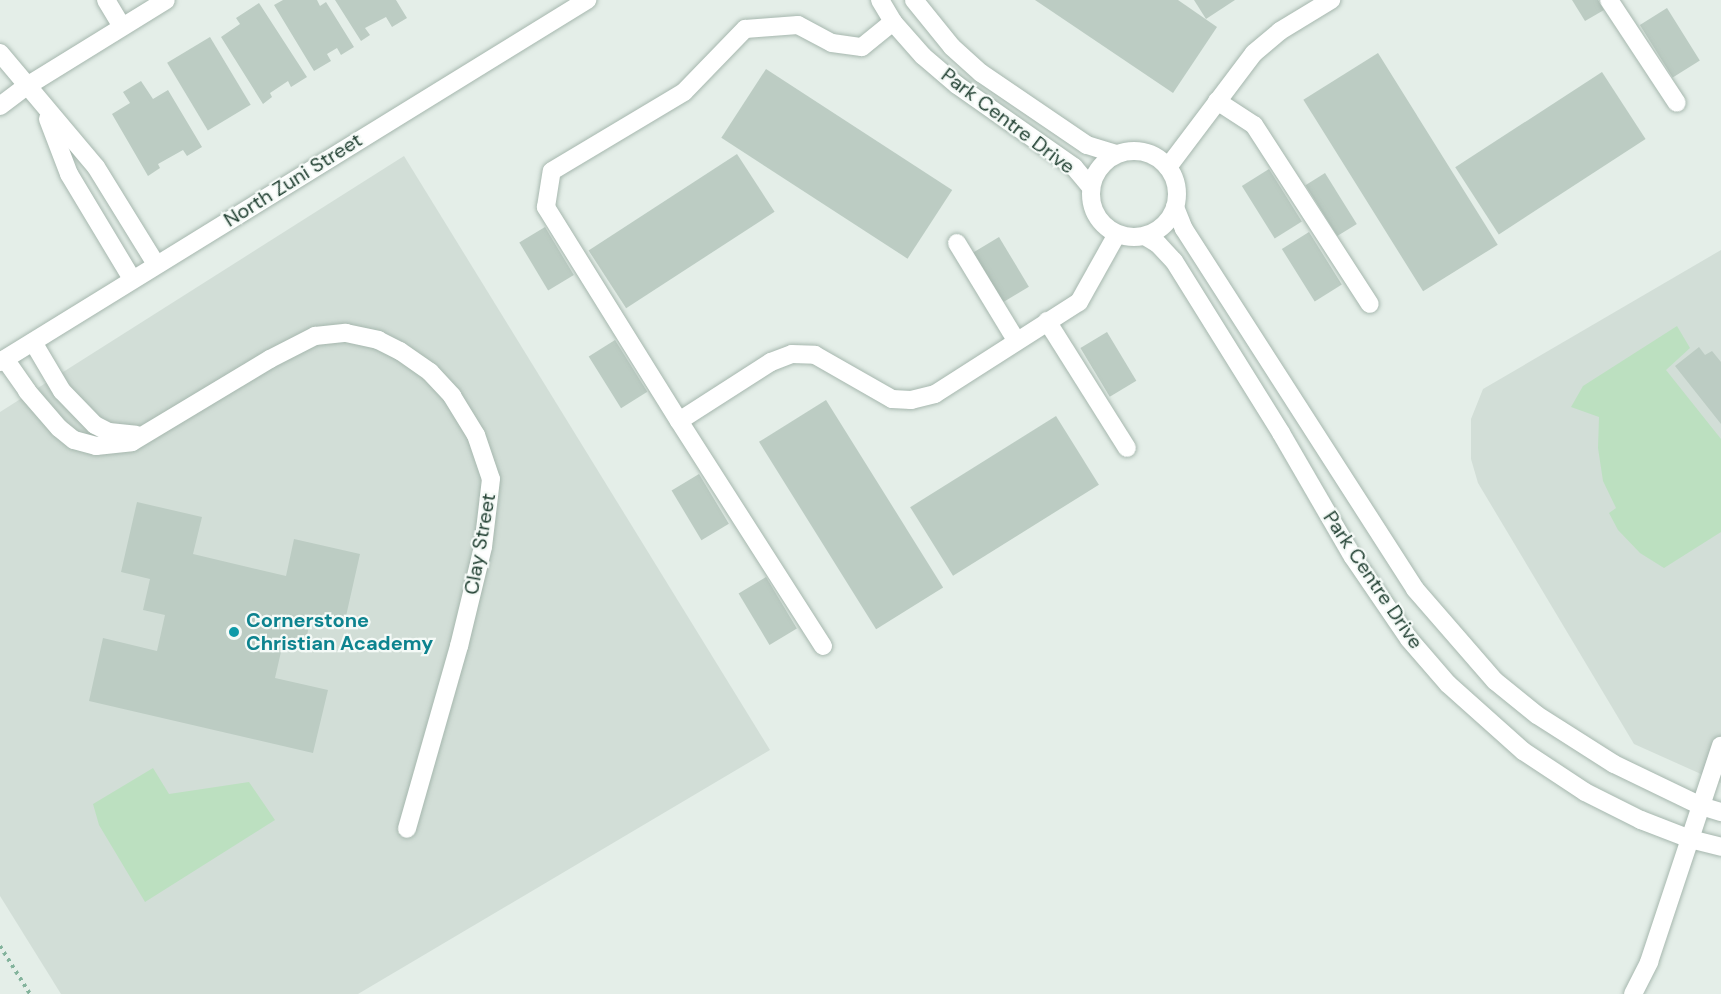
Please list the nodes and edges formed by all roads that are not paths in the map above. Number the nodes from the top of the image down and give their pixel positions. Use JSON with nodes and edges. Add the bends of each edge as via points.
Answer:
{"nodes":[{"id":1,"x":106,"y":0,"type":"edge"},
{"id":2,"x":166,"y":0,"type":"edge"},
{"id":3,"x":586,"y":0,"type":"edge"},
{"id":4,"x":880,"y":0,"type":"edge"},
{"id":5,"x":914,"y":0,"type":"edge"},
{"id":6,"x":1331,"y":0,"type":"edge"},
{"id":7,"x":1609,"y":0,"type":"edge"},
{"id":8,"x":893,"y":22,"type":"junction"},
{"id":9,"x":122,"y":27,"type":"junction"},
{"id":10,"x":0,"y":53,"type":"edge"},
{"id":11,"x":27,"y":86,"type":"junction"},
{"id":12,"x":1217,"y":100,"type":"junction"},
{"id":13,"x":1677,"y":103,"type":"dead end"},
{"id":14,"x":0,"y":106,"type":"edge"},
{"id":15,"x":44,"y":109,"type":"junction"},
{"id":16,"x":1116,"y":154,"type":"junction"},
{"id":17,"x":1168,"y":167,"type":"junction"},
{"id":18,"x":1091,"y":187,"type":"junction"},
{"id":19,"x":1175,"y":207,"type":"junction"},
{"id":20,"x":1117,"y":234,"type":"junction"},
{"id":21,"x":1145,"y":236,"type":"junction"},
{"id":22,"x":957,"y":243,"type":"dead end"},
{"id":23,"x":156,"y":264,"type":"junction"},
{"id":24,"x":132,"y":279,"type":"junction"},
{"id":25,"x":1370,"y":304,"type":"dead end"},
{"id":26,"x":1047,"y":321,"type":"junction"},
{"id":27,"x":1016,"y":340,"type":"junction"},
{"id":28,"x":33,"y":342,"type":"junction"},
{"id":29,"x":3,"y":360,"type":"edge"},
{"id":30,"x":679,"y":421,"type":"junction"},
{"id":31,"x":147,"y":434,"type":"junction"},
{"id":32,"x":1127,"y":448,"type":"dead end"},
{"id":33,"x":823,"y":646,"type":"dead end"},
{"id":34,"x":1721,"y":746,"type":"edge"},
{"id":35,"x":1701,"y":806,"type":"junction"},
{"id":36,"x":1721,"y":812,"type":"edge"},
{"id":37,"x":407,"y":829,"type":"dead end"},
{"id":38,"x":1690,"y":839,"type":"junction"},
{"id":39,"x":1721,"y":848,"type":"edge"},
{"id":40,"x":1633,"y":994,"type":"edge"}],
"edges":[{"from":1,"to":9,"type":"street"},
{"from":2,"to":9,"type":"street"},
{"from":3,"to":23,"type":"street","name":"North Zuni Street"},
{"from":4,"to":8,"type":"street","name":"Park Centre Drive"},
{"from":5,"to":16,"type":"street","name":"Park Centre Drive","via":[[952,47],[981,73],[1087,145]]},
{"from":6,"to":12,"type":"street","via":[[1280,31],[1254,53]]},
{"from":7,"to":13,"type":"street"},
{"from":8,"to":18,"type":"street","name":"Park Centre Drive","via":[[957,86],[1074,167]]},
{"from":8,"to":30,"type":"street","via":[[862,47],[832,43],[798,25],[745,29],[684,92],[552,171],[546,207]]},
{"from":9,"to":11,"type":"street"},
{"from":10,"to":11,"type":"street"},
{"from":11,"to":14,"type":"street"},
{"from":11,"to":15,"type":"street"},
{"from":12,"to":17,"type":"street"},
{"from":12,"to":25,"type":"street","via":[[1254,125]]},
{"from":15,"to":23,"type":"street","via":[[96,168]]},
{"from":15,"to":24,"type":"street","via":[[69,174]]},
{"from":16,"to":17,"type":"street","via":[[1144,151]]},
{"from":16,"to":18,"type":"street","via":[[1100,167]]},
{"from":17,"to":19,"type":"street","via":[[1177,194]]},
{"from":18,"to":20,"type":"street","via":[[1096,214]]},
{"from":19,"to":21,"type":"street","via":[[1168,220]]},
{"from":19,"to":35,"type":"street","name":"Park Centre Drive","via":[[1184,229],[1415,589],[1494,681],[1537,715],[1614,764]]},
{"from":20,"to":21,"type":"street"},
{"from":20,"to":26,"type":"street","via":[[1079,302]]},
{"from":21,"to":38,"type":"street","name":"Park Centre Drive","via":[[1174,261],[1353,557],[1409,639],[1448,684],[1523,751],[1584,792]]},
{"from":22,"to":27,"type":"street"},
{"from":23,"to":24,"type":"street","name":"North Zuni Street"},
{"from":24,"to":28,"type":"street","name":"North Zuni Street"},
{"from":26,"to":27,"type":"street"},
{"from":26,"to":32,"type":"street"},
{"from":27,"to":30,"type":"street","via":[[934,393],[911,400],[892,399],[815,355],[792,354],[771,362]]},
{"from":28,"to":29,"type":"street","name":"North Zuni Street"},
{"from":28,"to":31,"type":"street","via":[[62,391],[95,425],[109,432]]},
{"from":29,"to":31,"type":"street","name":"Clay Street","via":[[44,412],[74,440],[96,446],[119,445]]},
{"from":30,"to":33,"type":"street"},
{"from":31,"to":37,"type":"street","name":"Clay Street","via":[[315,336],[346,333],[378,340],[430,372],[452,396],[476,435],[492,479],[475,580]]},
{"from":34,"to":35,"type":"street"},
{"from":35,"to":36,"type":"street","name":"Park Centre Drive"},
{"from":35,"to":38,"type":"street"},
{"from":38,"to":39,"type":"street","name":"Park Centre Drive"},
{"from":38,"to":40,"type":"street","via":[[1649,962]]}]}
